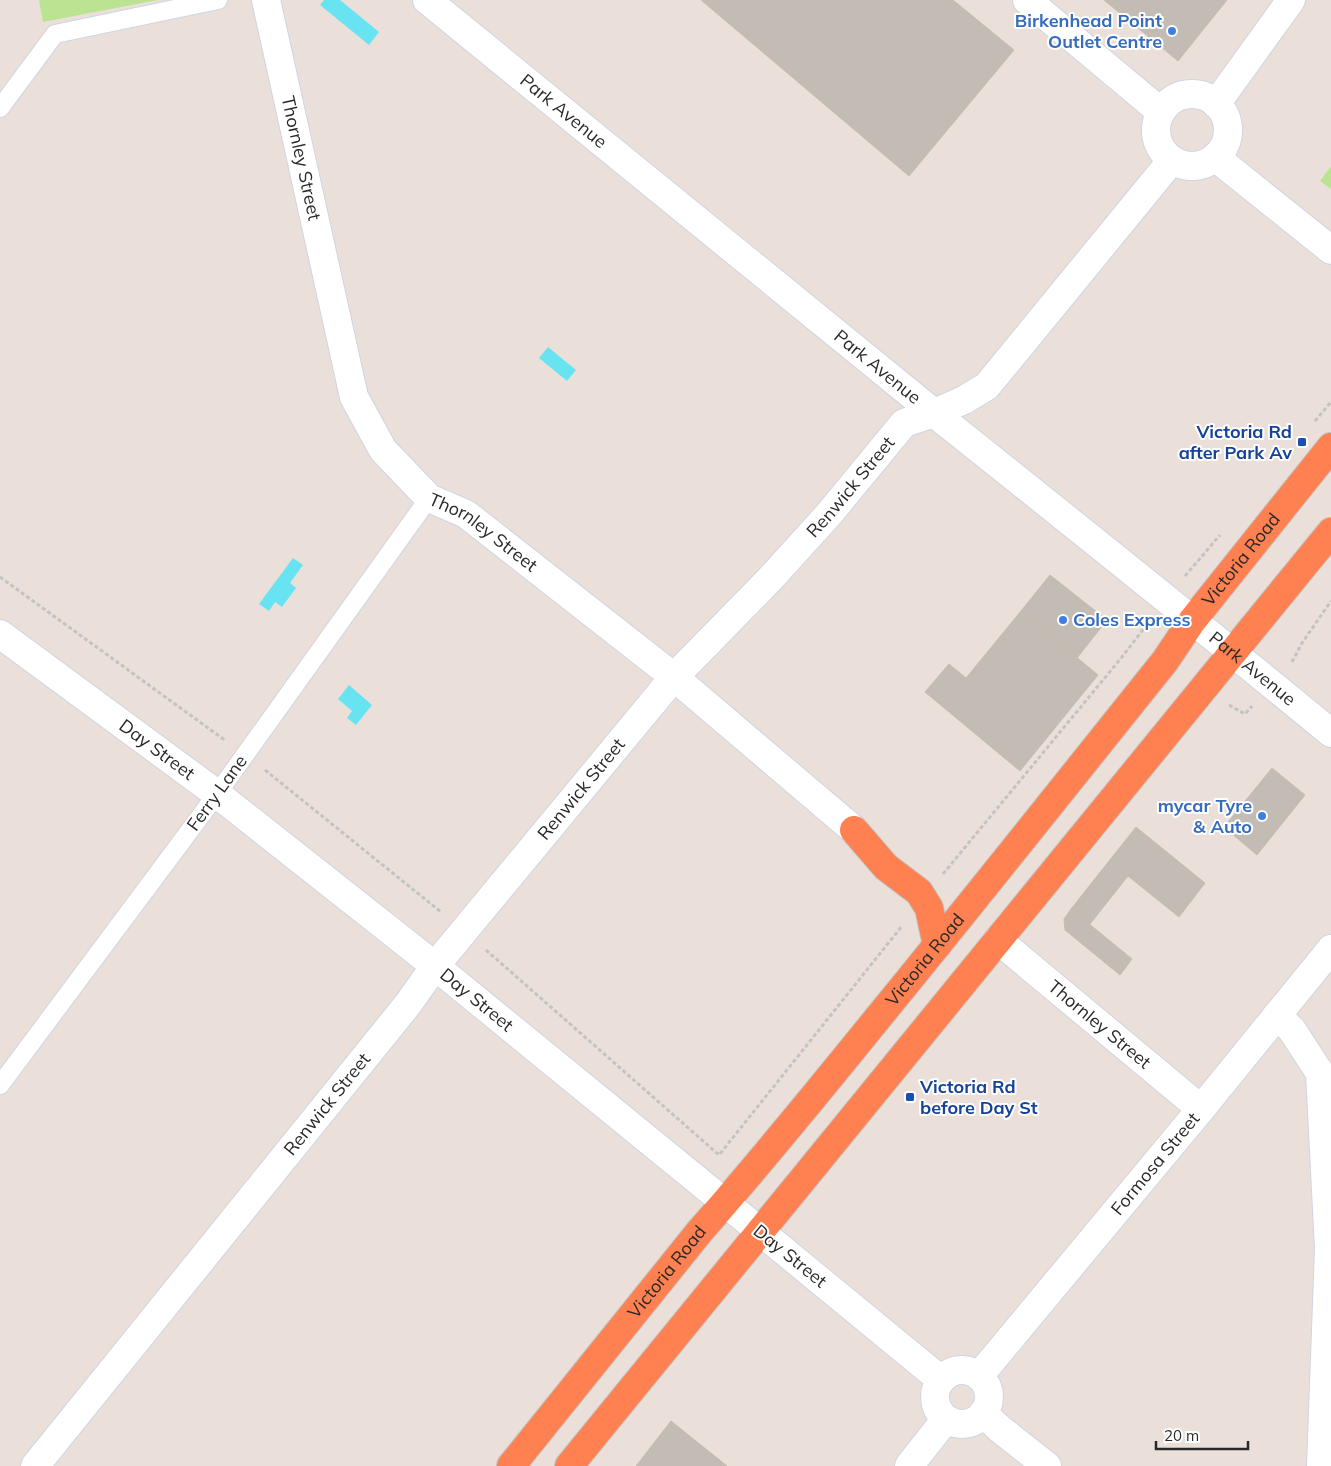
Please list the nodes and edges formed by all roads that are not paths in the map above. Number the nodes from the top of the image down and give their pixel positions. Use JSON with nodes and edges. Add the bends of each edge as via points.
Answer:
{"nodes":[{"id":1,"x":218,"y":0,"type":"edge"},
{"id":2,"x":266,"y":0,"type":"edge"},
{"id":3,"x":427,"y":0,"type":"edge"},
{"id":4,"x":1027,"y":0,"type":"edge"},
{"id":5,"x":1291,"y":0,"type":"edge"},
{"id":6,"x":1216,"y":104,"type":"junction"},
{"id":7,"x":0,"y":108,"type":"edge"},
{"id":8,"x":1161,"y":112,"type":"junction"},
{"id":9,"x":1215,"y":157,"type":"junction"},
{"id":10,"x":1172,"y":160,"type":"junction"},
{"id":11,"x":1331,"y":250,"type":"edge"},
{"id":12,"x":934,"y":413,"type":"junction"},
{"id":13,"x":1331,"y":448,"type":"edge"},
{"id":14,"x":429,"y":498,"type":"junction"},
{"id":15,"x":1331,"y":532,"type":"edge"},
{"id":16,"x":1192,"y":621,"type":"junction"},
{"id":17,"x":0,"y":634,"type":"edge"},
{"id":18,"x":1233,"y":653,"type":"junction"},
{"id":19,"x":674,"y":677,"type":"junction"},
{"id":20,"x":1331,"y":733,"type":"edge"},
{"id":21,"x":217,"y":794,"type":"junction"},
{"id":22,"x":854,"y":830,"type":"joint"},
{"id":23,"x":998,"y":940,"type":"junction"},
{"id":24,"x":937,"y":945,"type":"junction"},
{"id":25,"x":1331,"y":949,"type":"edge"},
{"id":26,"x":435,"y":966,"type":"junction"},
{"id":27,"x":1277,"y":1015,"type":"junction"},
{"id":28,"x":0,"y":1085,"type":"edge"},
{"id":29,"x":1201,"y":1109,"type":"junction"},
{"id":30,"x":725,"y":1203,"type":"junction"},
{"id":31,"x":761,"y":1232,"type":"junction"},
{"id":32,"x":979,"y":1376,"type":"junction"},
{"id":33,"x":941,"y":1380,"type":"junction"},
{"id":34,"x":983,"y":1413,"type":"junction"},
{"id":35,"x":946,"y":1419,"type":"junction"},
{"id":36,"x":35,"y":1466,"type":"edge"},
{"id":37,"x":511,"y":1466,"type":"edge"},
{"id":38,"x":569,"y":1466,"type":"edge"},
{"id":39,"x":909,"y":1466,"type":"edge"},
{"id":40,"x":1046,"y":1466,"type":"edge"},
{"id":41,"x":1321,"y":1466,"type":"edge"}],
"edges":[{"from":1,"to":7,"type":"lane","via":[[55,34]]},
{"from":2,"to":14,"type":"street","name":"Thornley Street","via":[[354,397],[383,450]]},
{"from":3,"to":12,"type":"street","name":"Park Avenue"},
{"from":4,"to":8,"type":"street"},
{"from":5,"to":6,"type":"street"},
{"from":6,"to":8,"type":"street","via":[[1197,94],[1186,95],[1176,98]]},
{"from":6,"to":9,"type":"street","via":[[1223,113],[1227,137]]},
{"from":8,"to":10,"type":"street","via":[[1157,122],[1158,143]]},
{"from":9,"to":10,"type":"street","via":[[1199,166]]},
{"from":9,"to":11,"type":"street"},
{"from":10,"to":12,"type":"street","name":"Renwick Street","via":[[987,386]]},
{"from":12,"to":16,"type":"street","name":"Park Avenue"},
{"from":12,"to":19,"type":"street","name":"Renwick Street","via":[[904,423],[829,514]]},
{"from":13,"to":16,"type":"highway","name":"Victoria Road"},
{"from":14,"to":19,"type":"street","name":"Thornley Street","via":[[466,514]]},
{"from":14,"to":21,"type":"lane","name":"Ferry Lane"},
{"from":15,"to":18,"type":"highway"},
{"from":16,"to":18,"type":"street","name":"Park Avenue"},
{"from":16,"to":24,"type":"highway","name":"Victoria Road","via":[[1165,661]]},
{"from":17,"to":21,"type":"street","name":"Day Street"},
{"from":18,"to":20,"type":"street","name":"Park Avenue"},
{"from":18,"to":23,"type":"highway"},
{"from":19,"to":22,"type":"street","name":"Thornley Street"},
{"from":19,"to":26,"type":"street","name":"Renwick Street"},
{"from":21,"to":26,"type":"street","name":"Day Street"},
{"from":21,"to":28,"type":"lane","name":"Ferry Lane"},
{"from":22,"to":24,"type":"highway","via":[[886,867],[919,892],[929,908]]},
{"from":23,"to":29,"type":"street","name":"Thornley Street"},
{"from":23,"to":31,"type":"highway"},
{"from":24,"to":30,"type":"highway","name":"Victoria Road"},
{"from":25,"to":27,"type":"street","name":"Formosa Street"},
{"from":26,"to":30,"type":"street","name":"Day Street"},
{"from":26,"to":36,"type":"street","name":"Renwick Street","via":[[408,1004]]},
{"from":27,"to":29,"type":"street","name":"Formosa Street"},
{"from":27,"to":41,"type":"street","via":[[1292,1030],[1320,1073],[1329,1248]]},
{"from":29,"to":32,"type":"street","name":"Formosa Street"},
{"from":30,"to":31,"type":"street","name":"Day Street"},
{"from":30,"to":37,"type":"highway","name":"Victoria Road"},
{"from":31,"to":33,"type":"street","name":"Day Street"},
{"from":31,"to":38,"type":"highway"},
{"from":32,"to":33,"type":"street","via":[[955,1371]]},
{"from":32,"to":34,"type":"street","via":[[989,1398]]},
{"from":33,"to":35,"type":"street","via":[[936,1404]]},
{"from":34,"to":35,"type":"street","via":[[970,1423],[954,1423]]},
{"from":34,"to":40,"type":"street"},
{"from":35,"to":39,"type":"street"}]}
